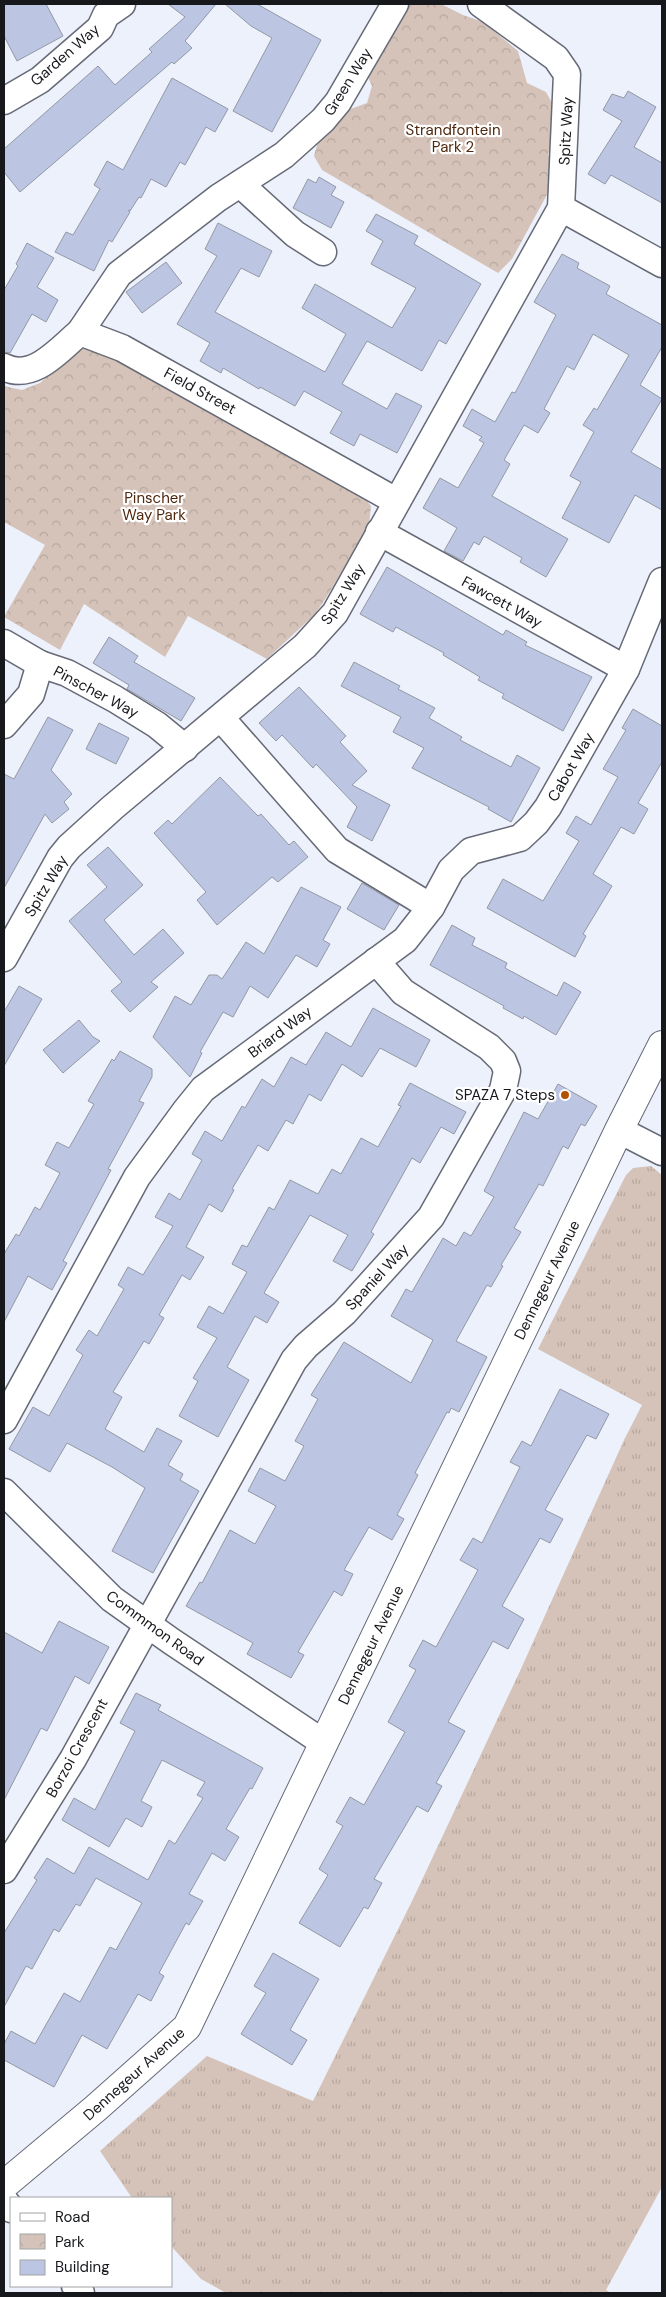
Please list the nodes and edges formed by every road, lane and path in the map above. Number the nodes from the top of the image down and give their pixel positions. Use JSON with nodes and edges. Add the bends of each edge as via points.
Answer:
{"nodes":[{"id":1,"x":395,"y":4,"type":"edge"},
{"id":2,"x":482,"y":4,"type":"edge"},
{"id":3,"x":107,"y":7,"type":"edge"},
{"id":4,"x":4,"y":102,"type":"edge"},
{"id":5,"x":240,"y":184,"type":"junction"},
{"id":6,"x":561,"y":208,"type":"junction"},
{"id":7,"x":323,"y":252,"type":"dead end"},
{"id":8,"x":662,"y":264,"type":"edge"},
{"id":9,"x":80,"y":332,"type":"junction"},
{"id":10,"x":4,"y":367,"type":"edge"},
{"id":11,"x":396,"y":501,"type":"junction"},
{"id":12,"x":379,"y":532,"type":"junction"},
{"id":13,"x":662,"y":581,"type":"edge"},
{"id":14,"x":4,"y":643,"type":"edge"},
{"id":15,"x":40,"y":664,"type":"junction"},
{"id":16,"x":626,"y":670,"type":"junction"},
{"id":17,"x":221,"y":718,"type":"junction"},
{"id":18,"x":4,"y":725,"type":"edge"},
{"id":19,"x":185,"y":748,"type":"junction"},
{"id":20,"x":431,"y":907,"type":"junction"},
{"id":21,"x":4,"y":958,"type":"edge"},
{"id":22,"x":376,"y":961,"type":"junction"},
{"id":23,"x":662,"y":1046,"type":"edge"},
{"id":24,"x":619,"y":1130,"type":"junction"},
{"id":25,"x":662,"y":1152,"type":"edge"},
{"id":26,"x":4,"y":1420,"type":"edge"},
{"id":27,"x":4,"y":1492,"type":"edge"},
{"id":28,"x":147,"y":1624,"type":"junction"},
{"id":29,"x":324,"y":1743,"type":"junction"},
{"id":30,"x":4,"y":1870,"type":"edge"},
{"id":31,"x":4,"y":2185,"type":"edge"}],
"edges":[{"from":1,"to":5,"type":"street","name":"Green Way","via":[[338,102],[323,120],[284,155]]},
{"from":2,"to":6,"type":"street","name":"Spitz Way","via":[[556,58],[564,68],[568,80]]},
{"from":3,"to":4,"type":"street","name":"Garden Way","via":[[100,28],[40,80]]},
{"from":5,"to":7,"type":"street","via":[[294,234]]},
{"from":5,"to":9,"type":"street","name":"Green Way","via":[[119,274]]},
{"from":6,"to":8,"type":"street"},
{"from":6,"to":11,"type":"street","name":"Spitz Way"},
{"from":9,"to":10,"type":"street","via":[[35,368],[18,372]]},
{"from":9,"to":11,"type":"street","name":"Field Street","via":[[122,348]]},
{"from":11,"to":12,"type":"street","name":"Spitz Way"},
{"from":12,"to":16,"type":"street","name":"Fawcett Way"},
{"from":12,"to":17,"type":"street","name":"Spitz Way","via":[[334,613],[322,628]]},
{"from":13,"to":16,"type":"street","name":"Cabot Way"},
{"from":14,"to":15,"type":"street","name":"Pinscher Way"},
{"from":15,"to":18,"type":"street","via":[[31,694]]},
{"from":15,"to":19,"type":"street","name":"Pinscher Way","via":[[67,673],[115,699],[157,725]]},
{"from":16,"to":20,"type":"street","name":"Cabot Way","via":[[536,823],[520,838],[471,851],[444,880]]},
{"from":17,"to":19,"type":"street","name":"Spitz Way"},
{"from":17,"to":20,"type":"street","via":[[337,850]]},
{"from":19,"to":21,"type":"street","name":"Spitz Way","via":[[69,847]]},
{"from":20,"to":22,"type":"street","name":"Briard Way","via":[[405,940]]},
{"from":22,"to":26,"type":"street","name":"Briard Way","via":[[203,1089],[137,1178]]},
{"from":22,"to":28,"type":"street","name":"Spaniel Way","via":[[403,992],[489,1048],[503,1061],[506,1081],[431,1218],[344,1313],[294,1360]]},
{"from":23,"to":24,"type":"street","name":"Dennegeur Avenue"},
{"from":24,"to":25,"type":"street"},
{"from":24,"to":29,"type":"street","name":"Dennegeur Avenue"},
{"from":27,"to":28,"type":"street","name":"Commmon Road","via":[[112,1599]]},
{"from":28,"to":29,"type":"street","name":"Commmon Road"},
{"from":28,"to":30,"type":"street","name":"Borzoi Crescent","via":[[72,1760]]},
{"from":29,"to":31,"type":"street","name":"Dennegeur Avenue","via":[[187,2026]]}]}
